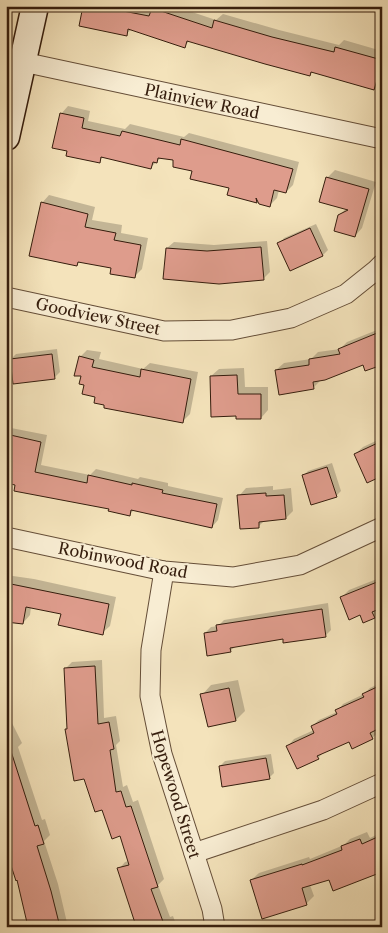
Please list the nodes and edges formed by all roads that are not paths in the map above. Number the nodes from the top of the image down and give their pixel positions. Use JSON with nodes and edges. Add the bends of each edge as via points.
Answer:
{"nodes":[{"id":1,"x":35,"y":6,"type":"edge"},
{"id":2,"x":23,"y":62,"type":"junction"},
{"id":3,"x":6,"y":137,"type":"edge"},
{"id":4,"x":382,"y":139,"type":"edge"},
{"id":5,"x":382,"y":264,"type":"edge"},
{"id":6,"x":6,"y":297,"type":"edge"},
{"id":7,"x":382,"y":527,"type":"edge"},
{"id":8,"x":6,"y":537,"type":"edge"},
{"id":9,"x":164,"y":571,"type":"junction"},
{"id":10,"x":382,"y":783,"type":"edge"},
{"id":11,"x":194,"y":853,"type":"junction"},
{"id":12,"x":215,"y":927,"type":"edge"}],
"edges":[{"from":1,"to":2,"type":"street"},
{"from":2,"to":3,"type":"street"},
{"from":2,"to":4,"type":"street","name":"Plainview Road"},
{"from":5,"to":6,"type":"street","name":"Goodview Street","via":[[346,294],[290,318],[232,330],[164,331]]},
{"from":7,"to":9,"type":"street","name":"Robinwood Road","via":[[300,565],[233,577]]},
{"from":8,"to":9,"type":"street","name":"Robinwood Road"},
{"from":9,"to":11,"type":"street","name":"Hopewood Street","via":[[151,650],[150,696],[162,754]]},
{"from":10,"to":11,"type":"street","via":[[323,810]]},
{"from":11,"to":12,"type":"street","name":"Hopewood Street"}]}
